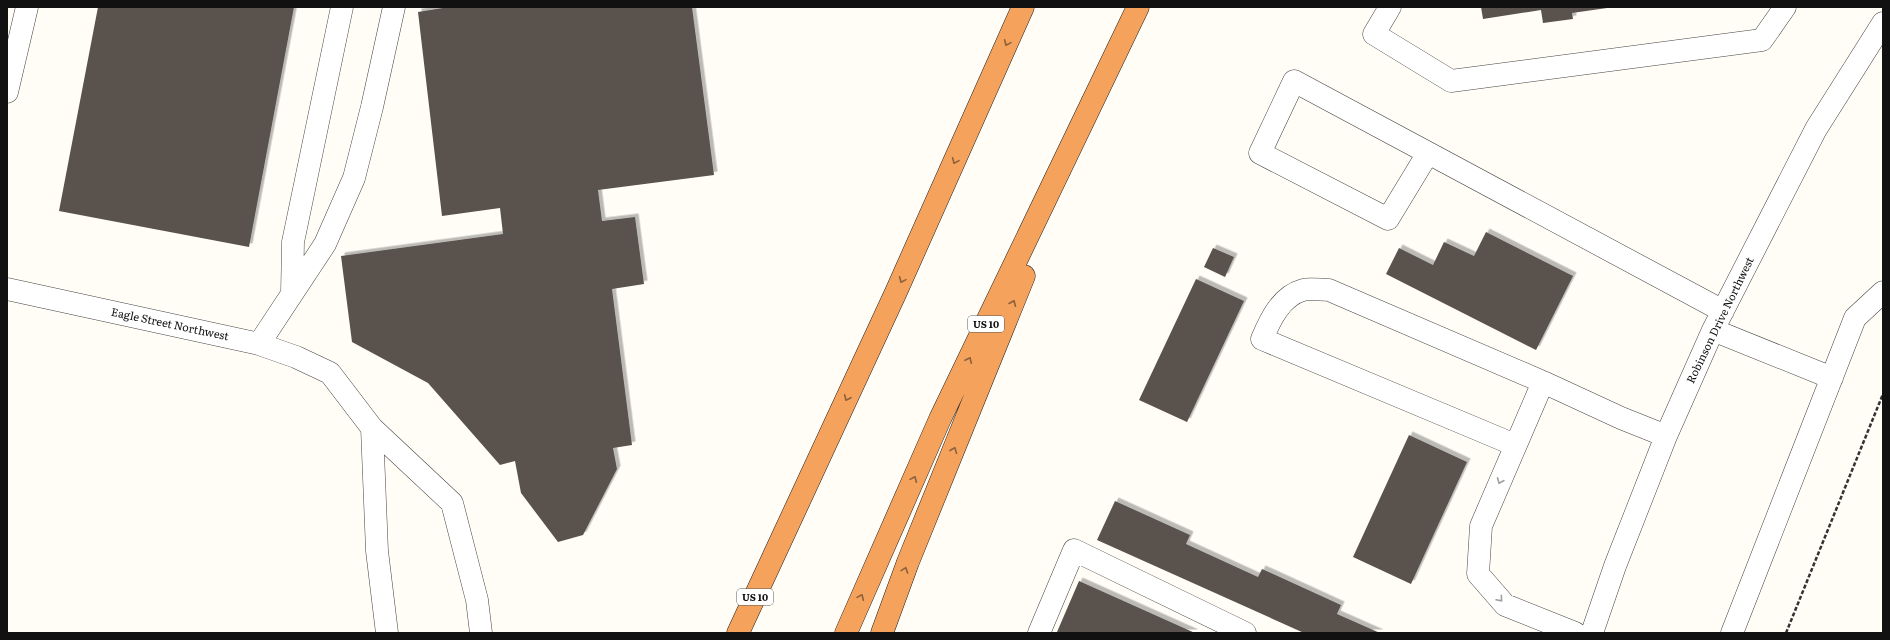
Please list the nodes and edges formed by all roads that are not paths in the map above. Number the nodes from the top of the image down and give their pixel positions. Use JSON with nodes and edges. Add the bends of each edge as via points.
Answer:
{"nodes":[{"id":1,"x":27,"y":7,"type":"edge"},
{"id":2,"x":342,"y":7,"type":"edge"},
{"id":3,"x":394,"y":7,"type":"edge"},
{"id":4,"x":1023,"y":7,"type":"edge"},
{"id":5,"x":1390,"y":7,"type":"edge"},
{"id":6,"x":1785,"y":7,"type":"edge"},
{"id":7,"x":1135,"y":12,"type":"edge"},
{"id":8,"x":1883,"y":23,"type":"edge"},
{"id":9,"x":7,"y":92,"type":"edge"},
{"id":10,"x":1428,"y":153,"type":"junction"},
{"id":11,"x":7,"y":289,"type":"edge"},
{"id":12,"x":1883,"y":292,"type":"edge"},
{"id":13,"x":292,"y":294,"type":"junction"},
{"id":14,"x":1718,"y":321,"type":"junction"},
{"id":15,"x":259,"y":344,"type":"junction"},
{"id":16,"x":1832,"y":378,"type":"junction"},
{"id":17,"x":1543,"y":382,"type":"junction"},
{"id":18,"x":372,"y":428,"type":"junction"},
{"id":19,"x":1666,"y":436,"type":"junction"},
{"id":20,"x":1515,"y":445,"type":"junction"},
{"id":21,"x":772,"y":560,"type":"junction"},
{"id":22,"x":387,"y":633,"type":"edge"},
{"id":23,"x":481,"y":633,"type":"edge"},
{"id":24,"x":733,"y":633,"type":"edge"},
{"id":25,"x":738,"y":633,"type":"edge"},
{"id":26,"x":846,"y":633,"type":"edge"},
{"id":27,"x":882,"y":633,"type":"edge"},
{"id":28,"x":1039,"y":633,"type":"edge"},
{"id":29,"x":1245,"y":633,"type":"edge"},
{"id":30,"x":1575,"y":633,"type":"edge"},
{"id":31,"x":1592,"y":633,"type":"edge"},
{"id":32,"x":1732,"y":633,"type":"edge"}],
"edges":[{"from":1,"to":9,"type":"street"},
{"from":2,"to":13,"type":"street","via":[[293,242]]},
{"from":3,"to":13,"type":"street","via":[[354,178],[325,244]]},
{"from":4,"to":21,"type":"highway","number":"US 10","one_way":true,"via":[[896,292]]},
{"from":5,"to":6,"type":"street","via":[[1374,34],[1451,81],[1762,40]]},
{"from":26,"to":7,"type":"highway","number":"US 10","one_way":true,"via":[[940,420]]},
{"from":27,"to":7,"type":"highway","one_way":true,"via":[[908,562],[1007,318]]},
{"from":8,"to":14,"type":"street","name":"Robinson Drive Northwest","via":[[1816,129]]},
{"from":10,"to":10,"type":"street","via":[[1294,81],[1260,152],[1388,219]]},
{"from":10,"to":14,"type":"street"},
{"from":11,"to":15,"type":"street","name":"Eagle Street Northwest"},
{"from":12,"to":16,"type":"street","via":[[1855,318]]},
{"from":13,"to":15,"type":"street"},
{"from":14,"to":16,"type":"street"},
{"from":14,"to":19,"type":"street","name":"Robinson Drive Northwest"},
{"from":15,"to":18,"type":"street","name":"Eagle Street Northwest","via":[[330,373]]},
{"from":16,"to":32,"type":"street"},
{"from":17,"to":19,"type":"street"},
{"from":17,"to":20,"type":"street"},
{"from":17,"to":20,"type":"street","via":[[1329,290],[1303,290],[1282,302],[1270,320],[1262,339]]},
{"from":18,"to":22,"type":"street","via":[[377,551]]},
{"from":18,"to":23,"type":"street","via":[[452,502],[477,600]]},
{"from":19,"to":31,"type":"street","name":"Robinson Drive Northwest","via":[[1615,566]]},
{"from":20,"to":30,"type":"street","one_way":true,"via":[[1481,526],[1478,574],[1505,605]]},
{"from":21,"to":24,"type":"highway"},
{"from":21,"to":25,"type":"highway","number":"US 10"},
{"from":28,"to":29,"type":"street","via":[[1074,550]]}]}
